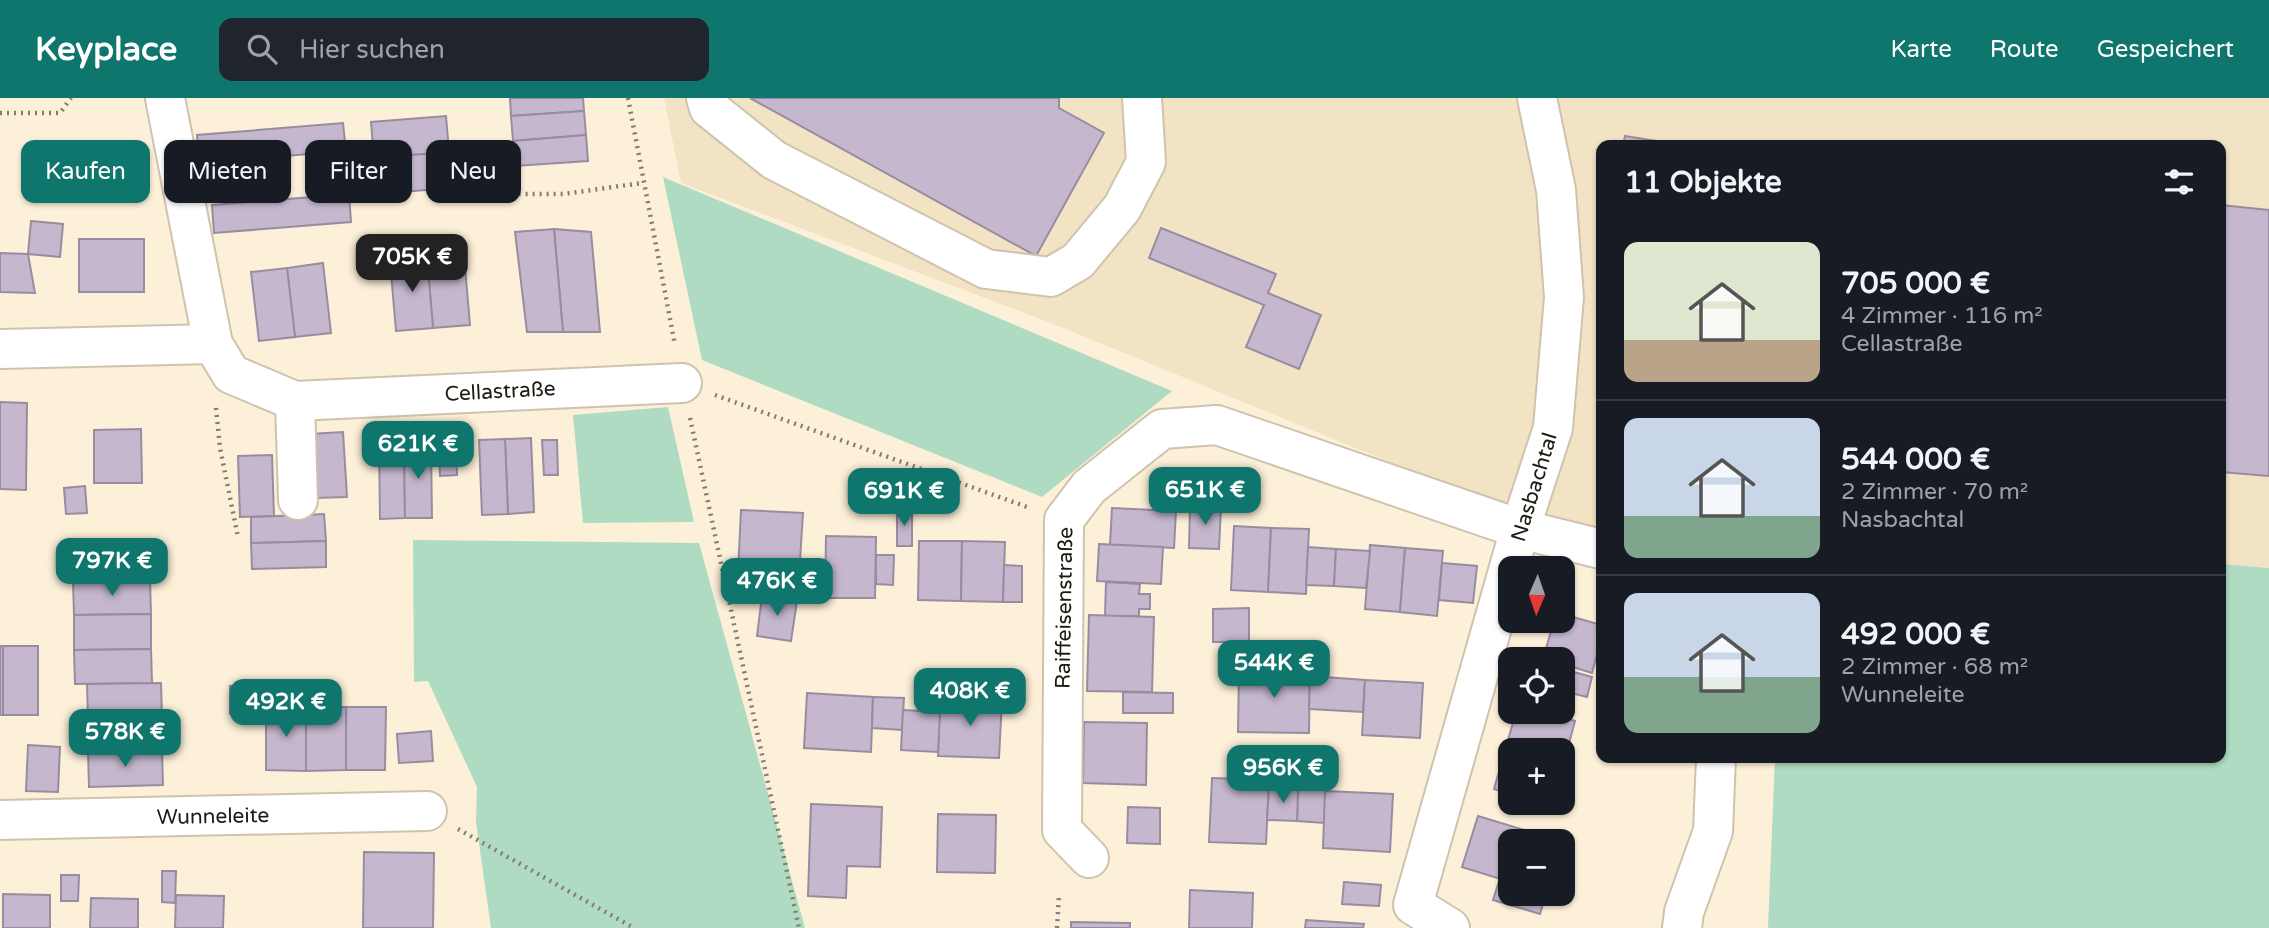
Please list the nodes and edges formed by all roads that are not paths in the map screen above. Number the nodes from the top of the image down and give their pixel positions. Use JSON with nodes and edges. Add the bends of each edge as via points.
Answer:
{"nodes":[{"id":1,"x":165,"y":98,"type":"edge"},
{"id":2,"x":705,"y":98,"type":"edge"},
{"id":3,"x":1142,"y":98,"type":"edge"},
{"id":4,"x":1537,"y":98,"type":"edge"},
{"id":5,"x":0,"y":349,"type":"edge"},
{"id":6,"x":222,"y":359,"type":"junction"},
{"id":7,"x":682,"y":383,"type":"road end"},
{"id":8,"x":295,"y":401,"type":"junction"},
{"id":9,"x":298,"y":500,"type":"dead end"},
{"id":10,"x":1520,"y":529,"type":"junction"},
{"id":11,"x":1596,"y":548,"type":"edge"},
{"id":12,"x":1716,"y":763,"type":"edge"},
{"id":13,"x":427,"y":811,"type":"road end"},
{"id":14,"x":0,"y":820,"type":"edge"},
{"id":15,"x":1089,"y":858,"type":"dead end"},
{"id":16,"x":1450,"y":928,"type":"edge"},
{"id":17,"x":1682,"y":928,"type":"edge"}],
"edges":[{"from":1,"to":6,"type":"street"},
{"from":2,"to":3,"type":"street","via":[[709,108],[774,160],[986,269],[1051,277],[1078,261],[1122,208],[1146,162]]},
{"from":4,"to":10,"type":"street","name":"Nasbachtal","via":[[1556,190],[1564,297],[1553,428]]},
{"from":5,"to":6,"type":"street"},
{"from":6,"to":8,"type":"street","name":"Cellastraße"},
{"from":7,"to":8,"type":"street","name":"Cellastraße"},
{"from":8,"to":9,"type":"street"},
{"from":10,"to":11,"type":"street","name":"Raiffeisenstraße"},
{"from":10,"to":15,"type":"street","name":"Raiffeisenstraße","via":[[1217,425],[1162,429],[1089,487],[1063,520],[1062,830]]},
{"from":10,"to":16,"type":"street","name":"Nasbachtal","via":[[1413,905]]},
{"from":12,"to":17,"type":"street","via":[[1713,831]]},
{"from":13,"to":14,"type":"street","name":"Wunneleite"}]}
